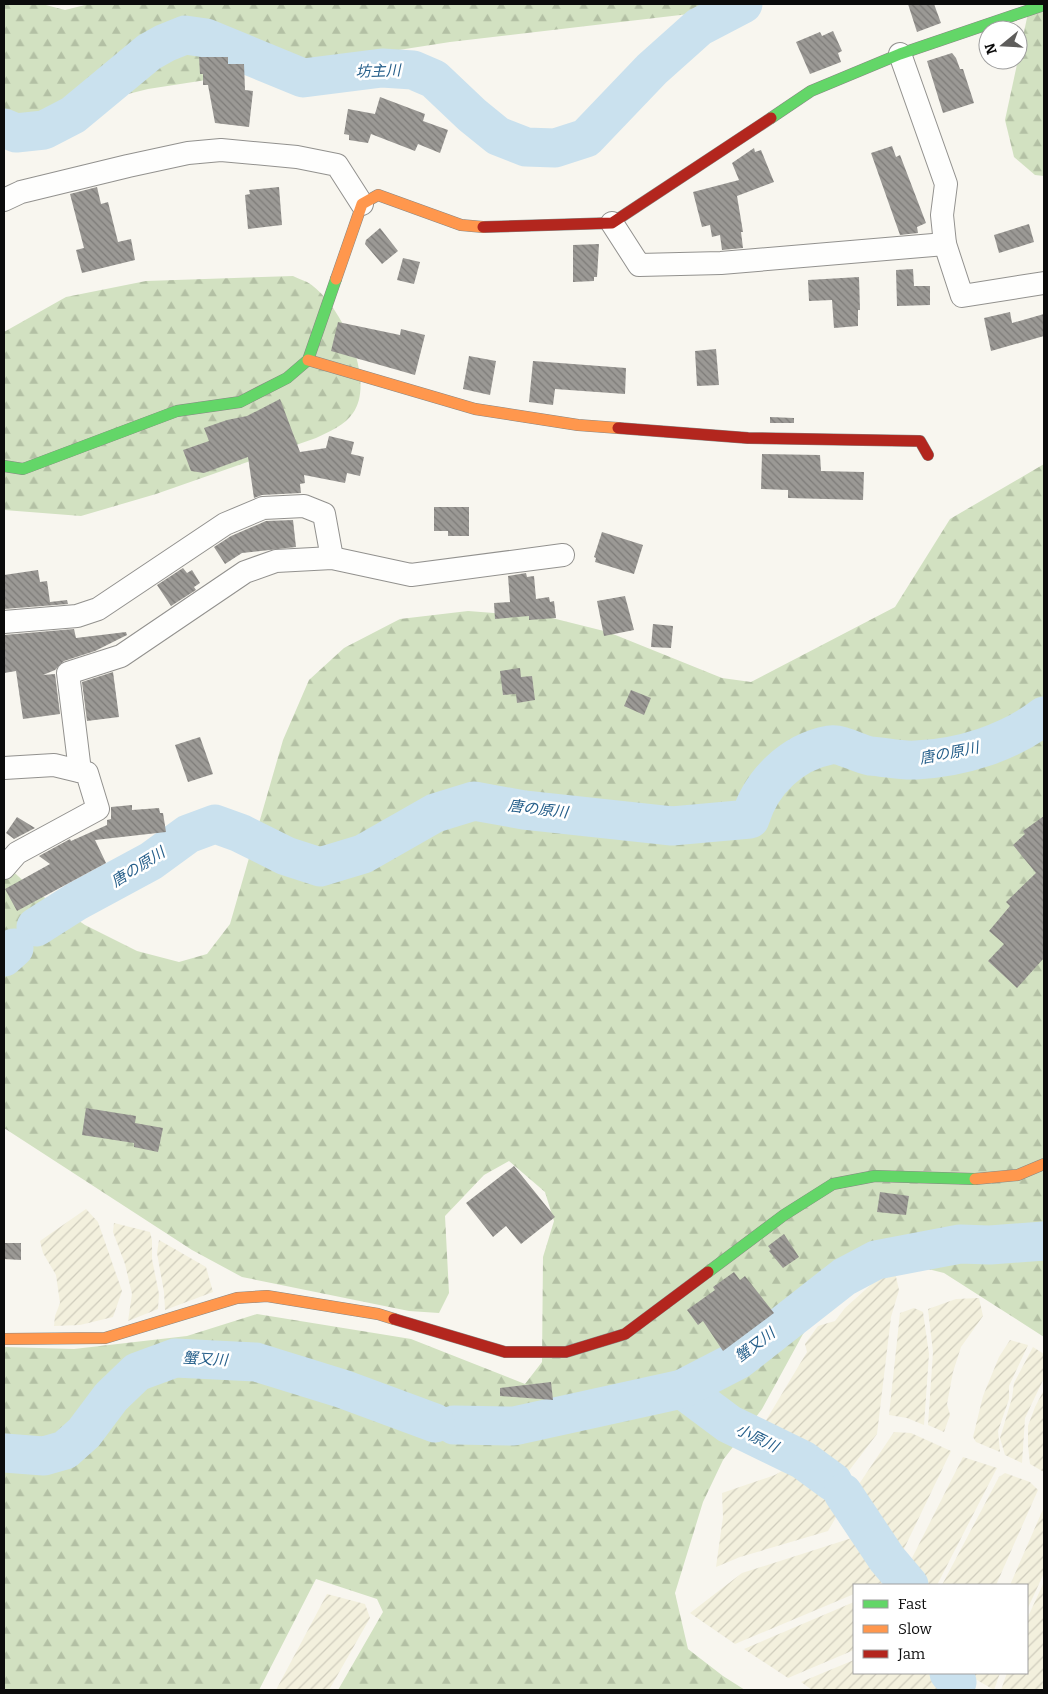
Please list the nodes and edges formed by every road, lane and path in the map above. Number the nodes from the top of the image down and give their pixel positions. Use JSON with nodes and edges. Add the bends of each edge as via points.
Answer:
{"nodes":[{"id":1,"x":1044,"y":5,"type":"edge"},
{"id":2,"x":900,"y":54,"type":"junction"},
{"id":3,"x":4,"y":200,"type":"edge"},
{"id":4,"x":362,"y":204,"type":"junction"},
{"id":5,"x":612,"y":223,"type":"junction"},
{"id":6,"x":944,"y":244,"type":"junction"},
{"id":7,"x":1044,"y":283,"type":"edge"},
{"id":8,"x":308,"y":360,"type":"junction"},
{"id":9,"x":928,"y":455,"type":"dead end"},
{"id":10,"x":4,"y":466,"type":"edge"},
{"id":11,"x":563,"y":555,"type":"dead end"},
{"id":12,"x":332,"y":558,"type":"junction"},
{"id":13,"x":4,"y":622,"type":"edge"},
{"id":14,"x":4,"y":768,"type":"edge"},
{"id":15,"x":80,"y":771,"type":"junction"},
{"id":16,"x":4,"y":868,"type":"edge"},
{"id":17,"x":1044,"y":1164,"type":"edge"},
{"id":18,"x":4,"y":1339,"type":"edge"}],
"edges":[{"from":1,"to":2,"type":"street"},
{"from":2,"to":5,"type":"street","via":[[811,91]]},
{"from":2,"to":6,"type":"street","via":[[946,184],[942,215]]},
{"from":3,"to":4,"type":"street","via":[[21,192],[128,166],[188,153],[221,150],[297,157],[337,166]]},
{"from":4,"to":5,"type":"street","via":[[378,195],[474,227]]},
{"from":4,"to":8,"type":"street"},
{"from":5,"to":6,"type":"street","via":[[639,265],[721,263]]},
{"from":6,"to":7,"type":"street","via":[[962,296]]},
{"from":8,"to":9,"type":"street","via":[[475,410],[578,425],[748,438],[920,441]]},
{"from":8,"to":10,"type":"street","via":[[287,378],[240,402],[177,411],[23,469]]},
{"from":11,"to":12,"type":"street","via":[[411,575]]},
{"from":12,"to":13,"type":"street","via":[[324,514],[304,506],[263,508],[225,524],[98,610],[77,616]]},
{"from":12,"to":15,"type":"street","via":[[276,562],[245,572],[121,656],[68,673]]},
{"from":14,"to":15,"type":"street","via":[[54,765]]},
{"from":15,"to":16,"type":"street","via":[[87,772],[98,809],[17,853]]},
{"from":17,"to":18,"type":"street","via":[[1018,1175],[975,1180],[875,1176],[833,1184],[784,1216],[626,1334],[566,1352],[505,1352],[378,1314],[267,1296],[237,1298],[105,1338]]}]}
